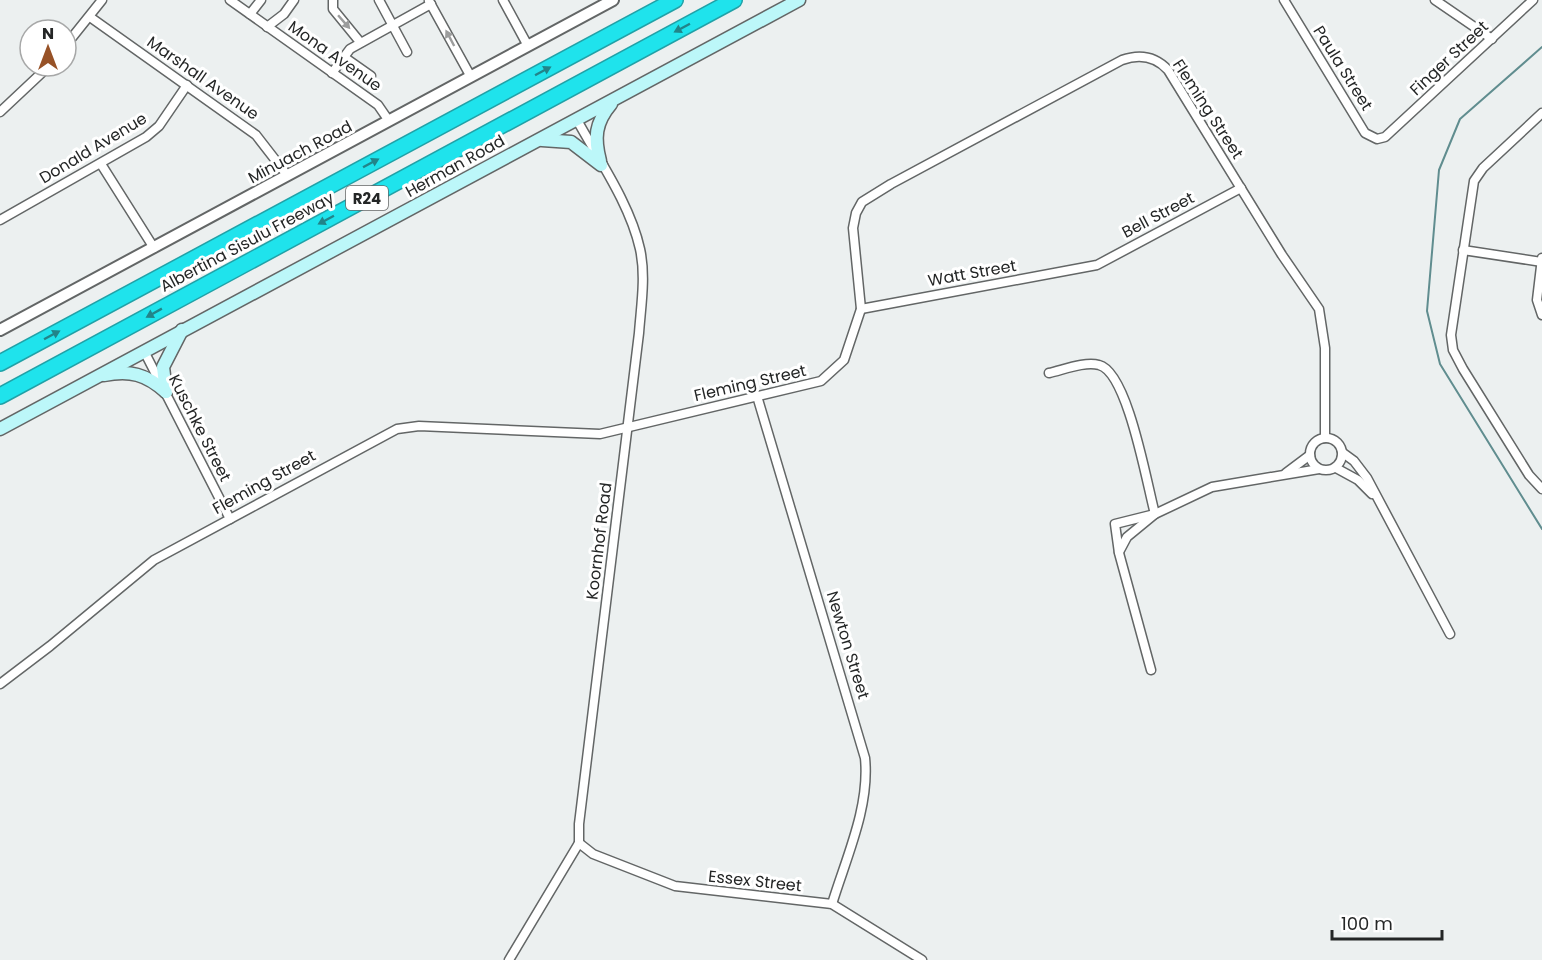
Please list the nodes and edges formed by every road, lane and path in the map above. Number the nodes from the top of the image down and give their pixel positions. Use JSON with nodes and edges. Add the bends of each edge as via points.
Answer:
{"nodes":[{"id":1,"x":102,"y":0,"type":"edge"},
{"id":2,"x":230,"y":0,"type":"edge"},
{"id":3,"x":261,"y":0,"type":"edge"},
{"id":4,"x":294,"y":0,"type":"edge"},
{"id":5,"x":333,"y":0,"type":"edge"},
{"id":6,"x":379,"y":0,"type":"edge"},
{"id":7,"x":503,"y":0,"type":"edge"},
{"id":8,"x":613,"y":0,"type":"edge"},
{"id":9,"x":675,"y":0,"type":"edge"},
{"id":10,"x":734,"y":0,"type":"edge"},
{"id":11,"x":799,"y":0,"type":"edge"},
{"id":12,"x":1284,"y":0,"type":"edge"},
{"id":13,"x":1435,"y":0,"type":"edge"},
{"id":14,"x":1533,"y":0,"type":"edge"},
{"id":15,"x":430,"y":2,"type":"edge"},
{"id":16,"x":250,"y":14,"type":"junction"},
{"id":17,"x":90,"y":17,"type":"junction"},
{"id":18,"x":393,"y":25,"type":"junction"},
{"id":19,"x":267,"y":27,"type":"junction"},
{"id":20,"x":78,"y":31,"type":"edge"},
{"id":21,"x":1492,"y":39,"type":"junction"},
{"id":22,"x":360,"y":42,"type":"junction"},
{"id":23,"x":528,"y":46,"type":"junction"},
{"id":24,"x":407,"y":51,"type":"dead end"},
{"id":25,"x":344,"y":57,"type":"junction"},
{"id":26,"x":332,"y":73,"type":"junction"},
{"id":27,"x":371,"y":76,"type":"dead end"},
{"id":28,"x":471,"y":77,"type":"junction"},
{"id":29,"x":36,"y":78,"type":"edge"},
{"id":30,"x":187,"y":84,"type":"junction"},
{"id":31,"x":615,"y":99,"type":"junction"},
{"id":32,"x":1,"y":110,"type":"edge"},
{"id":33,"x":1542,"y":113,"type":"edge"},
{"id":34,"x":577,"y":120,"type":"junction"},
{"id":35,"x":389,"y":121,"type":"junction"},
{"id":36,"x":1385,"y":137,"type":"joint"},
{"id":37,"x":537,"y":141,"type":"junction"},
{"id":38,"x":601,"y":163,"type":"junction"},
{"id":39,"x":101,"y":164,"type":"junction"},
{"id":40,"x":287,"y":176,"type":"junction"},
{"id":41,"x":1241,"y":188,"type":"junction"},
{"id":42,"x":0,"y":220,"type":"edge"},
{"id":43,"x":154,"y":248,"type":"junction"},
{"id":44,"x":1463,"y":250,"type":"junction"},
{"id":45,"x":1542,"y":257,"type":"edge"},
{"id":46,"x":1542,"y":262,"type":"edge"},
{"id":47,"x":1089,"y":267,"type":"joint"},
{"id":48,"x":861,"y":309,"type":"junction"},
{"id":49,"x":1542,"y":315,"type":"edge"},
{"id":50,"x":183,"y":329,"type":"junction"},
{"id":51,"x":0,"y":330,"type":"edge"},
{"id":52,"x":144,"y":351,"type":"junction"},
{"id":53,"x":0,"y":363,"type":"edge"},
{"id":54,"x":1049,"y":373,"type":"dead end"},
{"id":55,"x":95,"y":377,"type":"junction"},
{"id":56,"x":166,"y":392,"type":"junction"},
{"id":57,"x":0,"y":396,"type":"edge"},
{"id":58,"x":757,"y":396,"type":"junction"},
{"id":59,"x":0,"y":429,"type":"edge"},
{"id":60,"x":626,"y":430,"type":"junction"},
{"id":61,"x":1325,"y":438,"type":"junction"},
{"id":62,"x":1343,"y":453,"type":"junction"},
{"id":63,"x":1310,"y":455,"type":"junction"},
{"id":64,"x":1336,"y":468,"type":"junction"},
{"id":65,"x":1319,"y":469,"type":"junction"},
{"id":66,"x":1283,"y":475,"type":"junction"},
{"id":67,"x":1542,"y":489,"type":"edge"},
{"id":68,"x":1376,"y":498,"type":"junction"},
{"id":69,"x":1155,"y":514,"type":"junction"},
{"id":70,"x":230,"y":519,"type":"junction"},
{"id":71,"x":1119,"y":553,"type":"junction"},
{"id":72,"x":1450,"y":634,"type":"dead end"},
{"id":73,"x":1151,"y":670,"type":"dead end"},
{"id":74,"x":0,"y":684,"type":"edge"},
{"id":75,"x":579,"y":843,"type":"junction"},
{"id":76,"x":832,"y":904,"type":"junction"},
{"id":77,"x":509,"y":960,"type":"edge"},
{"id":78,"x":922,"y":960,"type":"edge"}],
"edges":[{"from":1,"to":17,"type":"street"},
{"from":2,"to":16,"type":"street","name":"Mona Avenue"},
{"from":3,"to":16,"type":"street"},
{"from":4,"to":19,"type":"street"},
{"from":5,"to":22,"type":"street","one_way":true,"via":[[333,9]]},
{"from":6,"to":18,"type":"street"},
{"from":7,"to":23,"type":"street"},
{"from":8,"to":23,"type":"street","name":"Minuach Road"},
{"from":53,"to":9,"type":"highway","name":"Albertina Sisulu Freeway","number":"R24","one_way":true},
{"from":10,"to":57,"type":"highway","name":"Albertina Sisulu Freeway","number":"R24","one_way":true},
{"from":11,"to":31,"type":"main road","name":"Herman Road"},
{"from":12,"to":36,"type":"street","name":"Paula Street","via":[[1365,133],[1374,139]]},
{"from":13,"to":21,"type":"street"},
{"from":14,"to":21,"type":"street","name":"Finger Street"},
{"from":15,"to":18,"type":"street"},
{"from":28,"to":15,"type":"street","one_way":true},
{"from":16,"to":19,"type":"street","name":"Mona Avenue"},
{"from":17,"to":20,"type":"street"},
{"from":17,"to":30,"type":"street","name":"Marshall Avenue"},
{"from":18,"to":22,"type":"street"},
{"from":18,"to":24,"type":"street"},
{"from":19,"to":26,"type":"street","name":"Mona Avenue"},
{"from":21,"to":36,"type":"street","name":"Finger Street"},
{"from":22,"to":25,"type":"street"},
{"from":23,"to":28,"type":"street","name":"Minuach Road"},
{"from":25,"to":26,"type":"street"},
{"from":25,"to":27,"type":"street"},
{"from":26,"to":35,"type":"street","name":"Mona Avenue","via":[[378,105]]},
{"from":28,"to":35,"type":"street","name":"Minuach Road"},
{"from":29,"to":32,"type":"street"},
{"from":30,"to":39,"type":"street","name":"Donald Avenue","via":[[159,126]]},
{"from":30,"to":40,"type":"street","name":"Marshall Avenue","via":[[256,135]]},
{"from":31,"to":34,"type":"main road","name":"Herman Road"},
{"from":31,"to":38,"type":"main road","via":[[597,126]]},
{"from":33,"to":44,"type":"street","via":[[1476,177]]},
{"from":34,"to":37,"type":"main road","name":"Herman Road"},
{"from":34,"to":38,"type":"street","name":"Koornhof Road"},
{"from":35,"to":40,"type":"street","name":"Minuach Road"},
{"from":37,"to":38,"type":"main road","via":[[571,142]]},
{"from":37,"to":50,"type":"main road","name":"Herman Road"},
{"from":38,"to":60,"type":"street","name":"Koornhof Road","via":[[630,222],[642,262],[639,333]]},
{"from":39,"to":42,"type":"street","name":"Donald Avenue"},
{"from":39,"to":43,"type":"street"},
{"from":40,"to":43,"type":"street","name":"Minuach Road"},
{"from":41,"to":47,"type":"street","name":"Bell Street"},
{"from":41,"to":48,"type":"street","name":"Fleming Street","via":[[1168,70],[1152,58],[1129,57],[862,202],[853,224]]},
{"from":41,"to":61,"type":"street","name":"Fleming Street","via":[[1319,309]]},
{"from":43,"to":51,"type":"street","name":"Minuach Road"},
{"from":44,"to":46,"type":"street"},
{"from":44,"to":67,"type":"street","via":[[1451,325],[1452,346],[1526,471]]},
{"from":45,"to":46,"type":"street"},
{"from":46,"to":49,"type":"street","via":[[1537,300]]},
{"from":47,"to":48,"type":"street","name":"Watt Street"},
{"from":48,"to":58,"type":"street","name":"Fleming Street","via":[[844,360],[830,375],[813,384]]},
{"from":50,"to":52,"type":"main road","name":"Herman Road"},
{"from":50,"to":56,"type":"main road","via":[[163,368]]},
{"from":52,"to":55,"type":"main road","name":"Herman Road"},
{"from":52,"to":56,"type":"street","name":"Kuschke Street"},
{"from":54,"to":69,"type":"street","via":[[1098,364],[1119,382]]},
{"from":55,"to":56,"type":"main road","via":[[136,373],[148,377]]},
{"from":55,"to":59,"type":"main road","name":"Herman Road"},
{"from":56,"to":70,"type":"street","name":"Kuschke Street"},
{"from":58,"to":60,"type":"street","name":"Fleming Street"},
{"from":58,"to":76,"type":"street","name":"Newton Street","via":[[865,758],[861,811]]},
{"from":60,"to":70,"type":"street","name":"Fleming Street","via":[[577,435],[407,427],[377,438]]},
{"from":60,"to":75,"type":"street","name":"Koornhof Road"},
{"from":61,"to":62,"type":"street","via":[[1337,442]]},
{"from":61,"to":63,"type":"street","via":[[1314,443]]},
{"from":62,"to":64,"type":"street"},
{"from":62,"to":68,"type":"street","via":[[1367,478]]},
{"from":63,"to":65,"type":"street"},
{"from":63,"to":66,"type":"street"},
{"from":64,"to":65,"type":"street"},
{"from":64,"to":68,"type":"street","via":[[1358,480]]},
{"from":65,"to":66,"type":"street"},
{"from":66,"to":69,"type":"street","via":[[1212,486]]},
{"from":68,"to":72,"type":"street","via":[[1405,545]]},
{"from":69,"to":71,"type":"street","via":[[1127,537]]},
{"from":69,"to":71,"type":"street","via":[[1115,525]]},
{"from":70,"to":74,"type":"street","name":"Fleming Street","via":[[154,560]]},
{"from":71,"to":73,"type":"street"},
{"from":75,"to":76,"type":"street","name":"Essex Street","via":[[593,854],[675,886]]},
{"from":75,"to":77,"type":"street","name":"Koornhof Road"},
{"from":76,"to":78,"type":"street","name":"Essex Street"}]}
